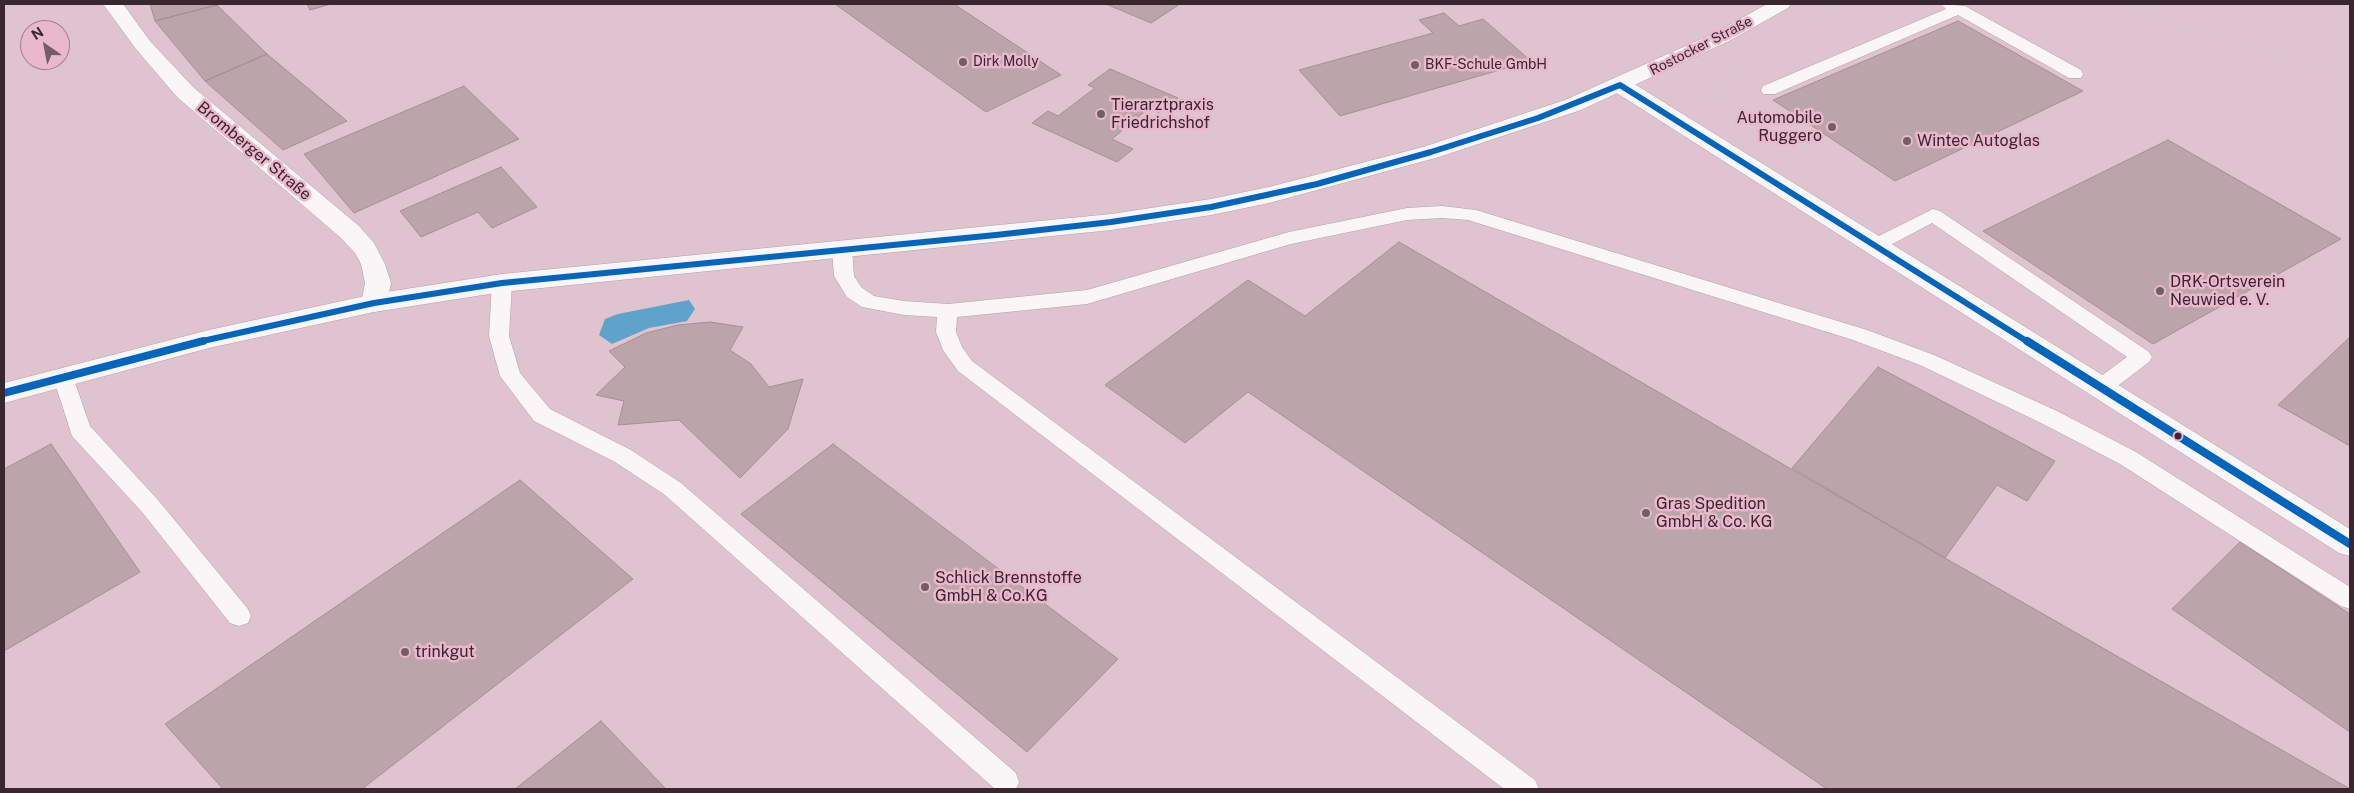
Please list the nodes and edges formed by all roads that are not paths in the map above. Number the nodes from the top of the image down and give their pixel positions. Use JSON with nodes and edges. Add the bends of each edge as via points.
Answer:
{"nodes":[{"id":1,"x":113,"y":4,"type":"edge"},
{"id":2,"x":1781,"y":4,"type":"edge"},
{"id":3,"x":1954,"y":7,"type":"edge"},
{"id":4,"x":2075,"y":74,"type":"dead end"},
{"id":5,"x":1620,"y":86,"type":"junction"},
{"id":6,"x":1769,"y":90,"type":"dead end"},
{"id":7,"x":1874,"y":246,"type":"junction"},
{"id":8,"x":842,"y":250,"type":"junction"},
{"id":9,"x":502,"y":283,"type":"junction"},
{"id":10,"x":374,"y":303,"type":"junction"},
{"id":11,"x":948,"y":311,"type":"junction"},
{"id":12,"x":64,"y":377,"type":"junction"},
{"id":13,"x":2100,"y":388,"type":"junction"},
{"id":14,"x":4,"y":394,"type":"edge"},
{"id":15,"x":2350,"y":544,"type":"edge"},
{"id":16,"x":2350,"y":598,"type":"edge"},
{"id":17,"x":239,"y":616,"type":"dead end"},
{"id":18,"x":1006,"y":782,"type":"dead end"},
{"id":19,"x":1525,"y":789,"type":"edge"}],
"edges":[{"from":1,"to":10,"type":"street","name":"Bromberger Straße","via":[[143,46],[185,92],[350,232],[365,249],[378,283]]},
{"from":2,"to":5,"type":"street","name":"Rostocker Straße","via":[[1722,37]]},
{"from":3,"to":4,"type":"lane"},
{"from":3,"to":6,"type":"lane"},
{"from":5,"to":7,"type":"street"},
{"from":5,"to":8,"type":"street","name":"Rostocker Straße","via":[[1538,118],[1431,152],[1326,182],[1221,205],[1111,222]]},
{"from":7,"to":13,"type":"street"},
{"from":7,"to":13,"type":"lane","via":[[1933,215],[2142,357]]},
{"from":8,"to":9,"type":"street","name":"Rostocker Straße"},
{"from":8,"to":11,"type":"lane","via":[[844,276],[854,292],[869,302]]},
{"from":9,"to":10,"type":"street","name":"Rostocker Straße"},
{"from":9,"to":18,"type":"lane","via":[[499,336],[510,376],[542,415],[623,456],[673,489]]},
{"from":10,"to":12,"type":"street","name":"Rostocker Straße","via":[[290,320]]},
{"from":11,"to":16,"type":"lane","via":[[1087,297],[1289,238],[1407,214],[1469,214],[1860,335],[1927,360],[2128,458]]},
{"from":11,"to":19,"type":"lane","via":[[946,332],[953,350],[965,366]]},
{"from":12,"to":14,"type":"street","name":"Rostocker Straße"},
{"from":12,"to":17,"type":"lane","via":[[80,430],[150,506]]},
{"from":13,"to":15,"type":"street"}]}
